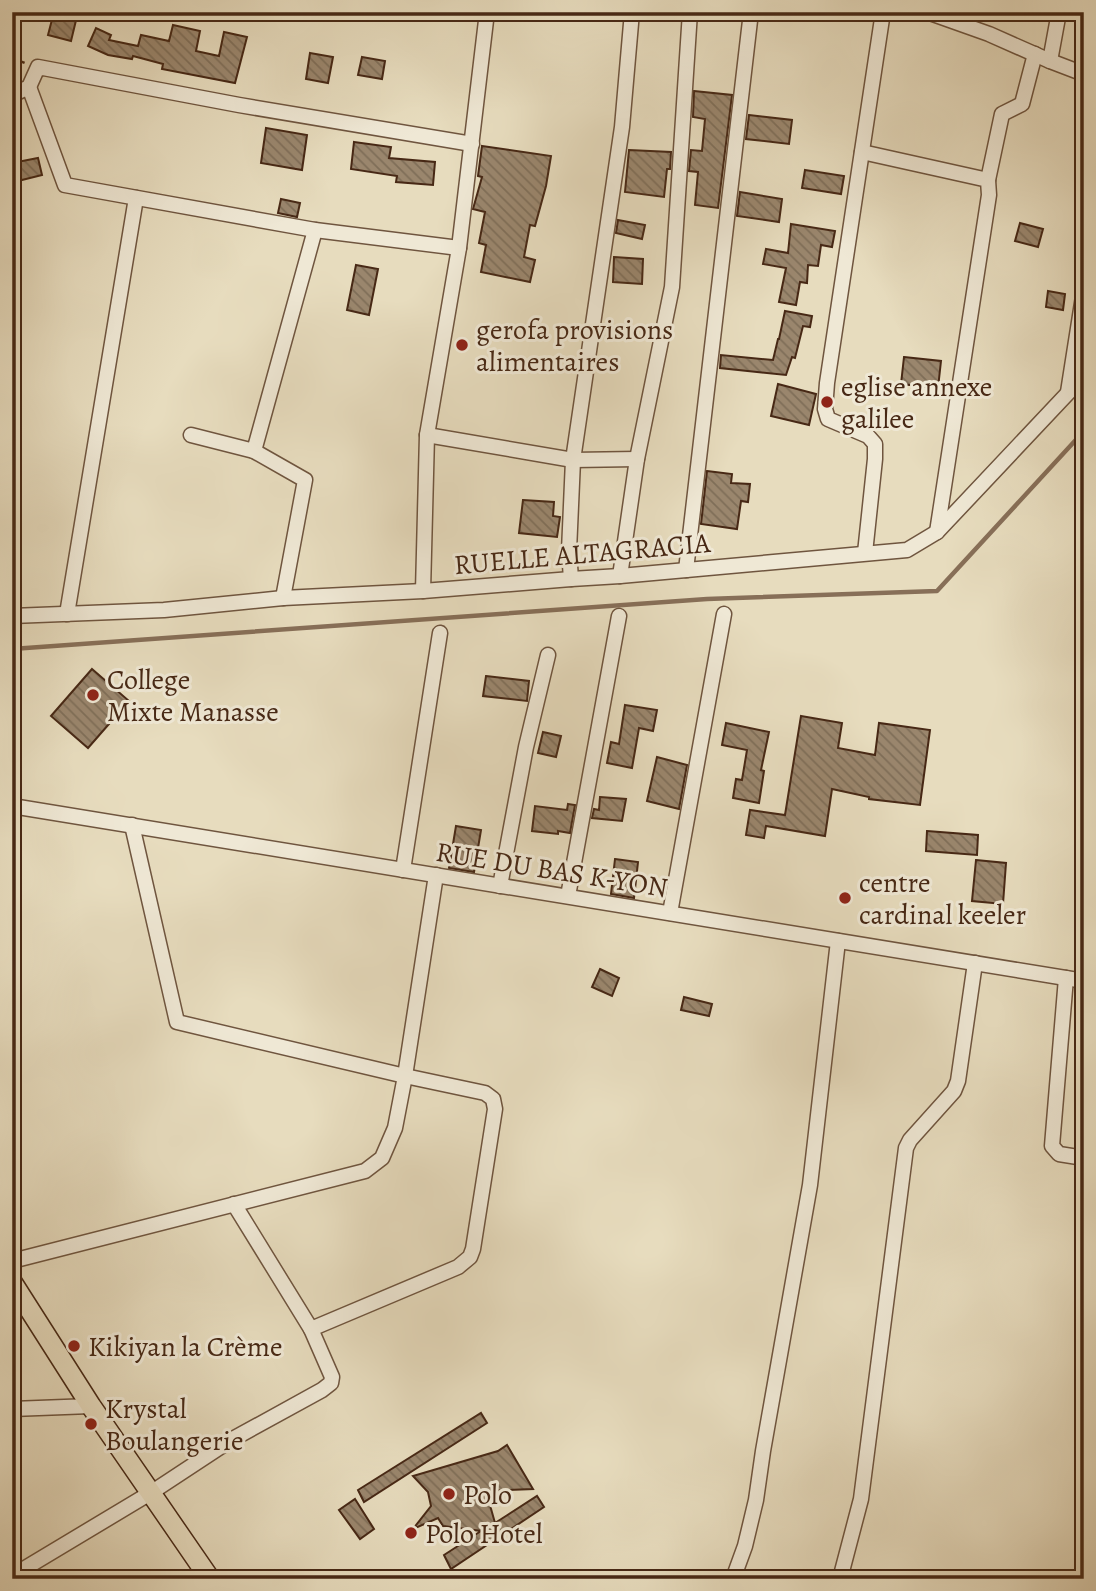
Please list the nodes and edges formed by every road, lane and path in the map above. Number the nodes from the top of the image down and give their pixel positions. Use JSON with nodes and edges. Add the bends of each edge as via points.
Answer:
{"nodes":[{"id":1,"x":487,"y":12,"type":"edge"},
{"id":2,"x":632,"y":12,"type":"edge"},
{"id":3,"x":690,"y":12,"type":"edge"},
{"id":4,"x":751,"y":12,"type":"edge"},
{"id":5,"x":883,"y":12,"type":"edge"},
{"id":6,"x":927,"y":12,"type":"edge"},
{"id":7,"x":1059,"y":12,"type":"edge"},
{"id":8,"x":1035,"y":54,"type":"junction"},
{"id":9,"x":1050,"y":61,"type":"junction"},
{"id":10,"x":1084,"y":74,"type":"edge"},
{"id":11,"x":29,"y":87,"type":"junction"},
{"id":12,"x":12,"y":95,"type":"edge"},
{"id":13,"x":472,"y":144,"type":"junction"},
{"id":14,"x":863,"y":152,"type":"junction"},
{"id":15,"x":989,"y":180,"type":"junction"},
{"id":16,"x":136,"y":198,"type":"junction"},
{"id":17,"x":315,"y":230,"type":"junction"},
{"id":18,"x":459,"y":247,"type":"junction"},
{"id":19,"x":1084,"y":290,"type":"edge"},
{"id":20,"x":1084,"y":376,"type":"edge"},
{"id":21,"x":1068,"y":393,"type":"junction"},
{"id":22,"x":191,"y":435,"type":"dead end"},
{"id":23,"x":427,"y":435,"type":"junction"},
{"id":24,"x":254,"y":451,"type":"junction"},
{"id":25,"x":637,"y":459,"type":"junction"},
{"id":26,"x":573,"y":460,"type":"junction"},
{"id":27,"x":937,"y":532,"type":"junction"},
{"id":28,"x":865,"y":553,"type":"junction"},
{"id":29,"x":686,"y":569,"type":"junction"},
{"id":30,"x":620,"y":576,"type":"junction"},
{"id":31,"x":571,"y":579,"type":"junction"},
{"id":32,"x":423,"y":591,"type":"junction"},
{"id":33,"x":283,"y":598,"type":"junction"},
{"id":34,"x":67,"y":614,"type":"junction"},
{"id":35,"x":724,"y":614,"type":"dead end"},
{"id":36,"x":12,"y":616,"type":"edge"},
{"id":37,"x":620,"y":616,"type":"dead end"},
{"id":38,"x":440,"y":633,"type":"dead end"},
{"id":39,"x":548,"y":655,"type":"dead end"},
{"id":40,"x":12,"y":806,"type":"edge"},
{"id":41,"x":132,"y":825,"type":"junction"},
{"id":42,"x":403,"y":870,"type":"junction"},
{"id":43,"x":436,"y":875,"type":"junction"},
{"id":44,"x":500,"y":886,"type":"junction"},
{"id":45,"x":568,"y":897,"type":"junction"},
{"id":46,"x":670,"y":913,"type":"junction"},
{"id":47,"x":838,"y":941,"type":"junction"},
{"id":48,"x":975,"y":963,"type":"junction"},
{"id":49,"x":1066,"y":978,"type":"junction"},
{"id":50,"x":1084,"y":981,"type":"edge"},
{"id":51,"x":405,"y":1076,"type":"junction"},
{"id":52,"x":1084,"y":1158,"type":"edge"},
{"id":53,"x":234,"y":1204,"type":"junction"},
{"id":54,"x":12,"y":1261,"type":"edge"},
{"id":55,"x":12,"y":1282,"type":"edge"},
{"id":56,"x":311,"y":1329,"type":"junction"},
{"id":57,"x":92,"y":1406,"type":"junction"},
{"id":58,"x":12,"y":1409,"type":"edge"},
{"id":59,"x":152,"y":1492,"type":"junction"},
{"id":60,"x":12,"y":1576,"type":"edge"},
{"id":61,"x":211,"y":1579,"type":"edge"},
{"id":62,"x":733,"y":1579,"type":"edge"},
{"id":63,"x":840,"y":1579,"type":"edge"}],
"edges":[{"from":1,"to":13,"type":"street"},
{"from":2,"to":26,"type":"street","via":[[622,127]]},
{"from":3,"to":25,"type":"street","via":[[672,287]]},
{"from":4,"to":29,"type":"street"},
{"from":5,"to":14,"type":"street"},
{"from":6,"to":8,"type":"street"},
{"from":7,"to":9,"type":"street"},
{"from":8,"to":9,"type":"street"},
{"from":8,"to":15,"type":"street","via":[[1021,104],[1002,114]]},
{"from":9,"to":10,"type":"street"},
{"from":11,"to":12,"type":"street"},
{"from":11,"to":13,"type":"street","via":[[38,67]]},
{"from":11,"to":16,"type":"street","via":[[65,185]]},
{"from":13,"to":18,"type":"street"},
{"from":14,"to":15,"type":"street"},
{"from":14,"to":28,"type":"street","via":[[825,409],[828,419],[868,436],[874,444]]},
{"from":15,"to":27,"type":"street"},
{"from":16,"to":17,"type":"street"},
{"from":16,"to":34,"type":"street"},
{"from":17,"to":18,"type":"street"},
{"from":17,"to":24,"type":"street"},
{"from":18,"to":23,"type":"street"},
{"from":19,"to":21,"type":"street"},
{"from":20,"to":21,"type":"street","name":"RUELLE ALTAGRACIA"},
{"from":21,"to":27,"type":"street","name":"RUELLE ALTAGRACIA"},
{"from":22,"to":24,"type":"street"},
{"from":23,"to":26,"type":"street"},
{"from":23,"to":32,"type":"street"},
{"from":24,"to":33,"type":"street","via":[[305,480]]},
{"from":25,"to":26,"type":"street"},
{"from":25,"to":30,"type":"street"},
{"from":26,"to":31,"type":"street"},
{"from":27,"to":28,"type":"street","name":"RUELLE ALTAGRACIA","via":[[906,550]]},
{"from":28,"to":29,"type":"street","name":"RUELLE ALTAGRACIA"},
{"from":29,"to":30,"type":"street","name":"RUELLE ALTAGRACIA"},
{"from":30,"to":31,"type":"street","name":"RUELLE ALTAGRACIA"},
{"from":31,"to":32,"type":"street","name":"RUELLE ALTAGRACIA"},
{"from":32,"to":33,"type":"street","name":"RUELLE ALTAGRACIA"},
{"from":33,"to":34,"type":"street","name":"RUELLE ALTAGRACIA"},
{"from":34,"to":36,"type":"street","name":"RUELLE ALTAGRACIA"},
{"from":35,"to":46,"type":"street"},
{"from":37,"to":45,"type":"street"},
{"from":38,"to":42,"type":"street"},
{"from":39,"to":44,"type":"street"},
{"from":40,"to":41,"type":"street","name":"RUE DU BAS K-YON"},
{"from":41,"to":42,"type":"street","name":"RUE DU BAS K-YON"},
{"from":41,"to":51,"type":"street","via":[[177,1022]]},
{"from":42,"to":43,"type":"street","name":"RUE DU BAS K-YON"},
{"from":43,"to":44,"type":"street","name":"RUE DU BAS K-YON"},
{"from":43,"to":51,"type":"street"},
{"from":44,"to":45,"type":"street","name":"RUE DU BAS K-YON"},
{"from":45,"to":46,"type":"street","name":"RUE DU BAS K-YON"},
{"from":46,"to":47,"type":"street","name":"RUE DU BAS K-YON"},
{"from":47,"to":48,"type":"street","name":"RUE DU BAS K-YON"},
{"from":47,"to":62,"type":"street","via":[[810,1185],[756,1500]]},
{"from":48,"to":49,"type":"street","name":"RUE DU BAS K-YON"},
{"from":48,"to":63,"type":"street","via":[[958,1081],[906,1148],[861,1499]]},
{"from":49,"to":50,"type":"street","name":"RUE DU BAS K-YON"},
{"from":49,"to":52,"type":"street","via":[[1052,1146],[1059,1154]]},
{"from":51,"to":53,"type":"street","via":[[395,1128],[382,1158],[365,1171]]},
{"from":51,"to":56,"type":"street","via":[[485,1093],[493,1099],[473,1249],[458,1267]]},
{"from":53,"to":54,"type":"street"},
{"from":53,"to":56,"type":"street"},
{"from":55,"to":57,"type":"main road"},
{"from":56,"to":59,"type":"street","via":[[331,1383]]},
{"from":57,"to":58,"type":"street"},
{"from":57,"to":59,"type":"main road"},
{"from":59,"to":60,"type":"street"},
{"from":59,"to":61,"type":"main road"}]}
